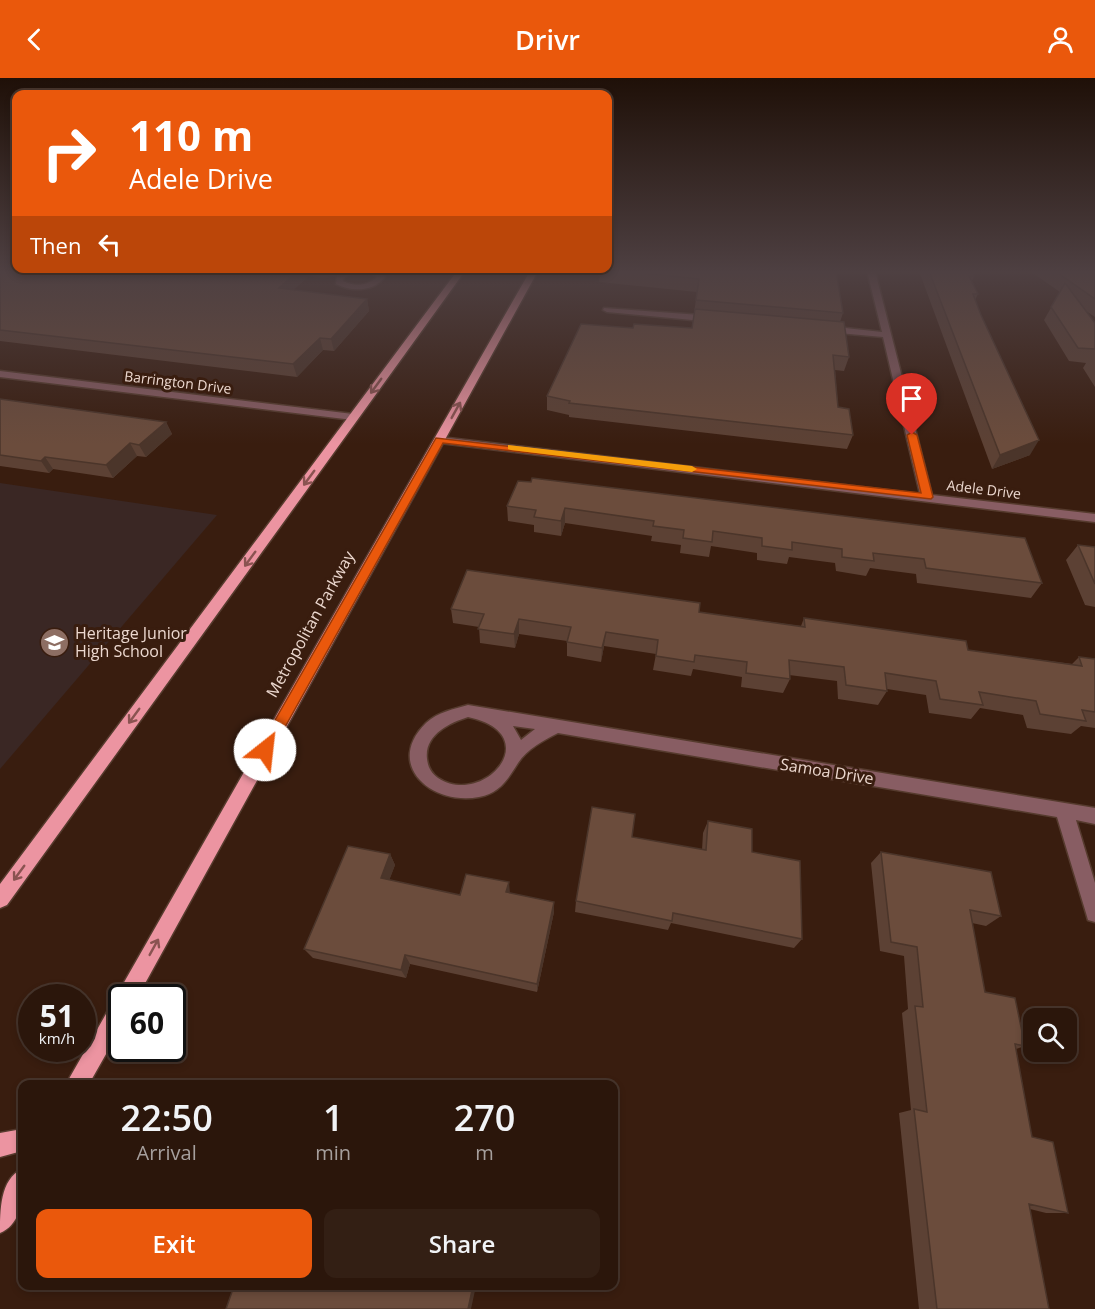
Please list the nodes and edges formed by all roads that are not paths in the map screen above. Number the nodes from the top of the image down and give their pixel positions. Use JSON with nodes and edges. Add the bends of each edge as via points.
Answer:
{"nodes":[{"id":1,"x":419,"y":328,"type":"edge"},
{"id":2,"x":502,"y":328,"type":"edge"},
{"id":3,"x":821,"y":328,"type":"edge"},
{"id":4,"x":885,"y":328,"type":"edge"},
{"id":5,"x":887,"y":335,"type":"junction"},
{"id":6,"x":0,"y":374,"type":"edge"},
{"id":7,"x":353,"y":417,"type":"junction"},
{"id":8,"x":440,"y":440,"type":"junction"},
{"id":9,"x":927,"y":497,"type":"junction"},
{"id":10,"x":1095,"y":518,"type":"edge"},
{"id":11,"x":493,"y":716,"type":"junction"},
{"id":12,"x":559,"y":726,"type":"junction"},
{"id":13,"x":514,"y":756,"type":"junction"},
{"id":14,"x":1064,"y":811,"type":"junction"},
{"id":15,"x":1095,"y":816,"type":"edge"},
{"id":16,"x":0,"y":899,"type":"edge"},
{"id":17,"x":1095,"y":913,"type":"edge"},
{"id":18,"x":134,"y":984,"type":"edge"},
{"id":19,"x":108,"y":1030,"type":"edge"},
{"id":20,"x":79,"y":1080,"type":"edge"},
{"id":21,"x":18,"y":1141,"type":"edge"},
{"id":22,"x":0,"y":1145,"type":"edge"},
{"id":23,"x":18,"y":1188,"type":"edge"},
{"id":24,"x":0,"y":1221,"type":"edge"}],
"edges":[{"from":1,"to":7,"type":"main road","one_way":true},
{"from":8,"to":2,"type":"main road","name":"Metropolitan Parkway","one_way":true},
{"from":3,"to":5,"type":"street"},
{"from":4,"to":5,"type":"street"},
{"from":5,"to":9,"type":"street"},
{"from":6,"to":7,"type":"street","name":"Barrington Drive"},
{"from":7,"to":16,"type":"main road","one_way":true},
{"from":8,"to":9,"type":"street","name":"Adele Drive"},
{"from":18,"to":8,"type":"main road","name":"Metropolitan Parkway","one_way":true},
{"from":9,"to":10,"type":"street","name":"Adele Drive"},
{"from":11,"to":12,"type":"street","name":"Samoa Drive"},
{"from":11,"to":13,"type":"street","via":[[511,732]]},
{"from":11,"to":13,"type":"street","name":"Samoa Drive","via":[[481,712],[454,713],[431,726],[419,748],[423,772],[443,789],[473,791],[501,779]]},
{"from":12,"to":13,"type":"street","name":"Samoa Drive","via":[[534,737]]},
{"from":12,"to":14,"type":"street","name":"Samoa Drive"},
{"from":14,"to":15,"type":"street","name":"Samoa Drive"},
{"from":14,"to":17,"type":"street"},
{"from":19,"to":20,"type":"main road"},
{"from":21,"to":22,"type":"main road"},
{"from":23,"to":24,"type":"main road"}]}
